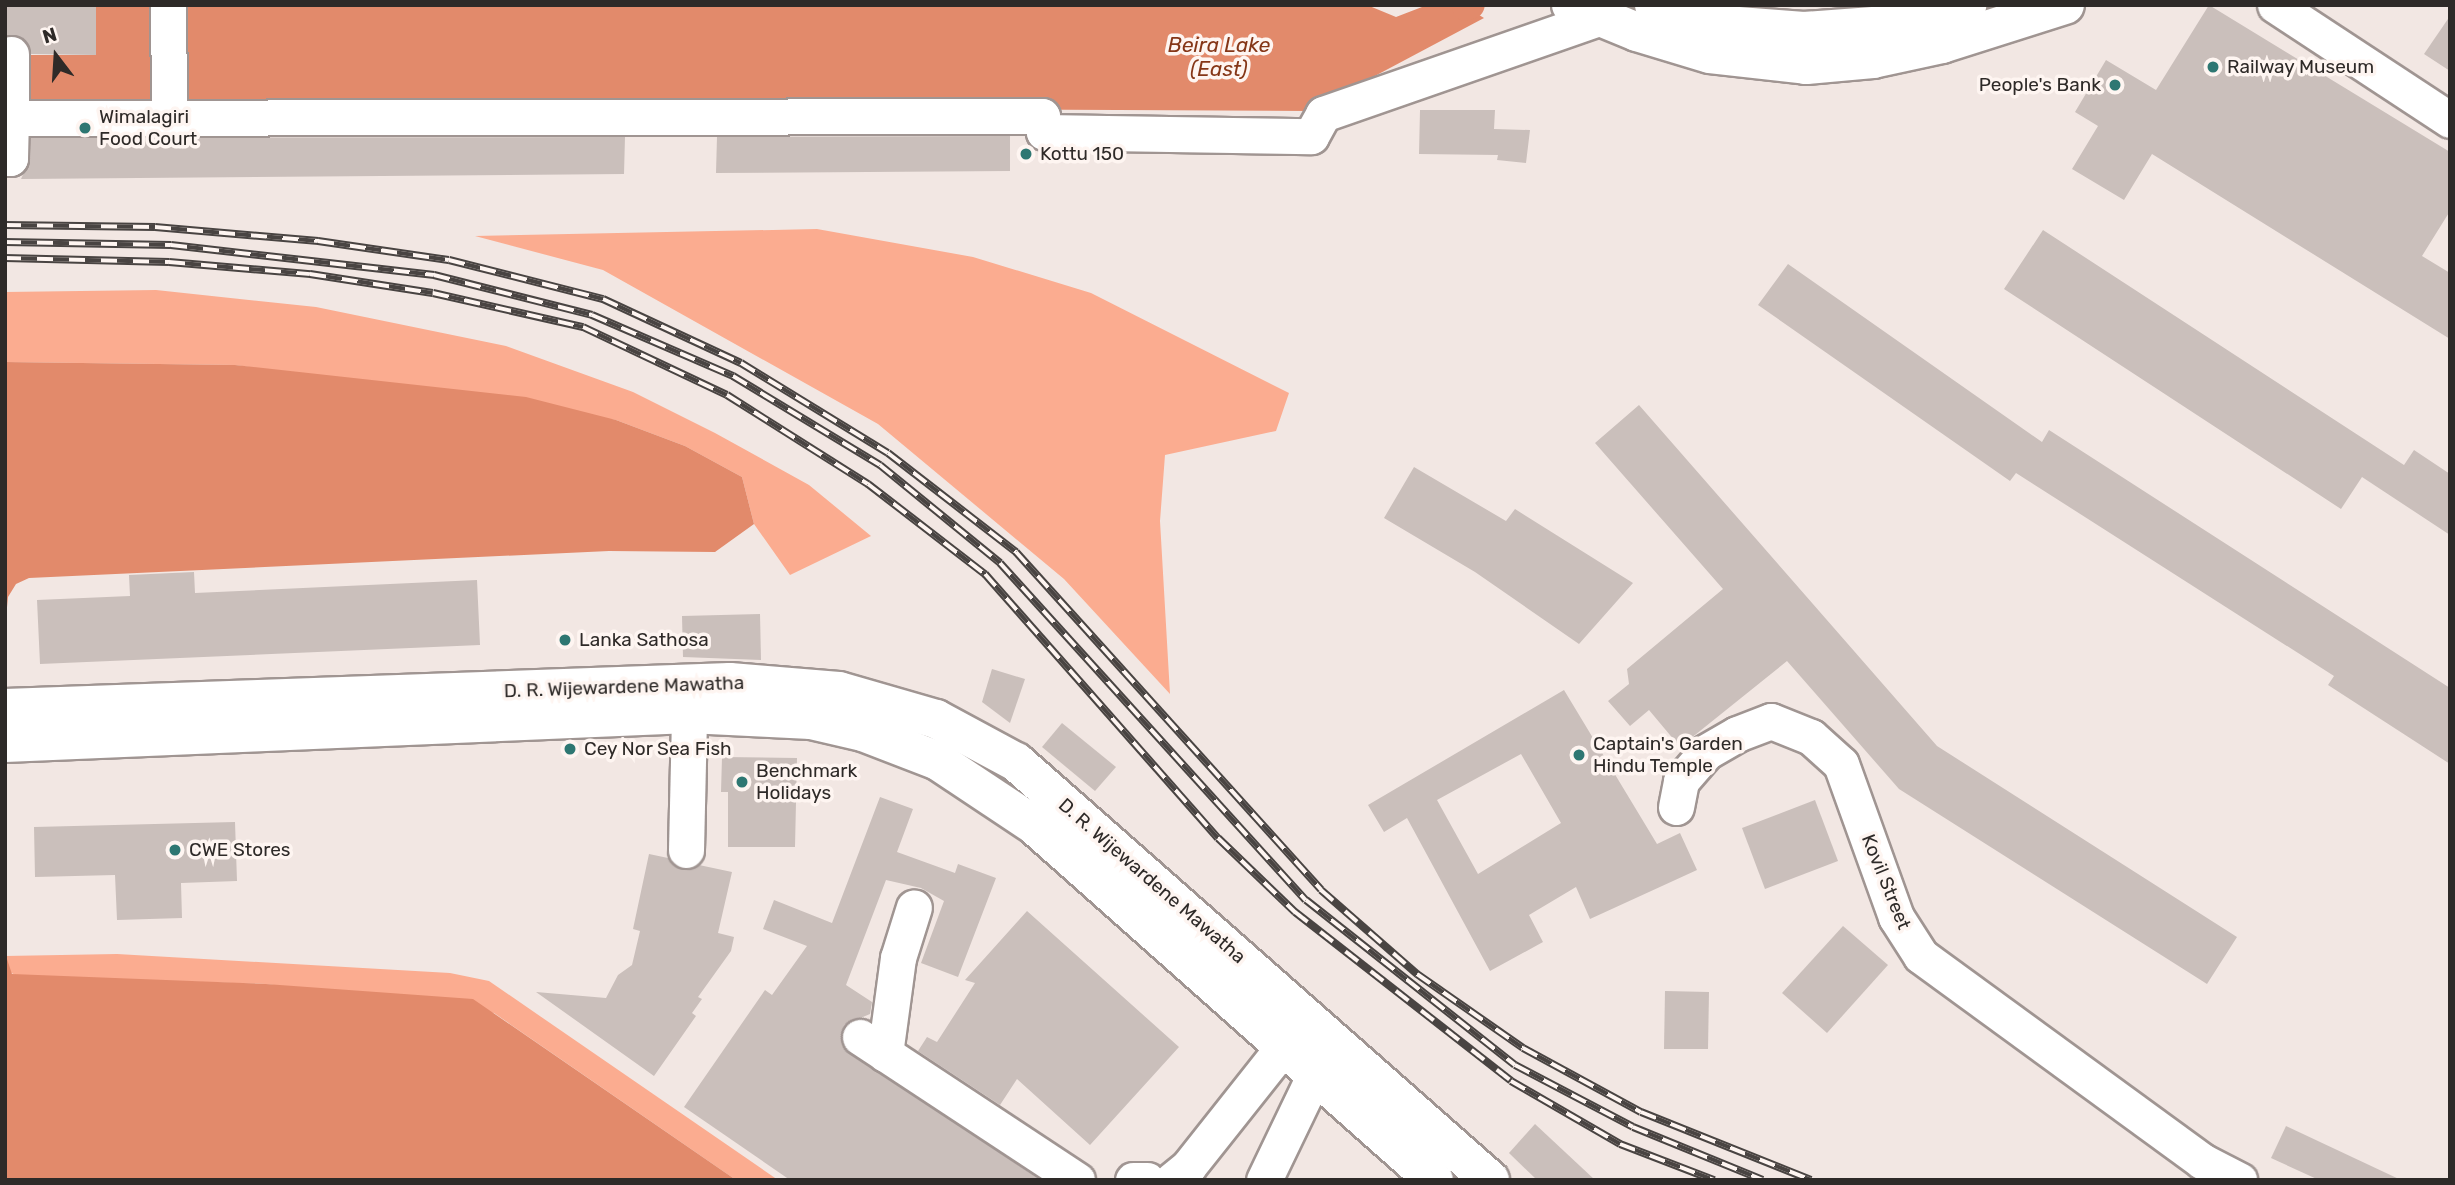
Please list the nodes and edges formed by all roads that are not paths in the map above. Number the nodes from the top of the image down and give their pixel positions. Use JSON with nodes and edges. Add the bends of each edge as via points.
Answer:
{"nodes":[{"id":1,"x":168,"y":5,"type":"edge"},
{"id":2,"x":1654,"y":5,"type":"edge"},
{"id":3,"x":1967,"y":5,"type":"edge"},
{"id":4,"x":2065,"y":5,"type":"edge"},
{"id":5,"x":2275,"y":5,"type":"edge"},
{"id":6,"x":1585,"y":12,"type":"edge"},
{"id":7,"x":11,"y":54,"type":"dead end"},
{"id":8,"x":169,"y":101,"type":"dead end"},
{"id":9,"x":11,"y":118,"type":"junction"},
{"id":10,"x":2450,"y":120,"type":"edge"},
{"id":11,"x":8,"y":158,"type":"edge"},
{"id":12,"x":689,"y":714,"type":"junction"},
{"id":13,"x":17,"y":726,"type":"edge"},
{"id":14,"x":1676,"y":807,"type":"dead end"},
{"id":15,"x":686,"y":850,"type":"dead end"},
{"id":16,"x":914,"y":906,"type":"dead end"},
{"id":17,"x":1273,"y":1060,"type":"junction"},
{"id":18,"x":1309,"y":1086,"type":"junction"},
{"id":19,"x":1077,"y":1180,"type":"edge"},
{"id":20,"x":1133,"y":1180,"type":"edge"},
{"id":21,"x":1147,"y":1180,"type":"edge"},
{"id":22,"x":1172,"y":1180,"type":"edge"},
{"id":23,"x":1264,"y":1180,"type":"edge"},
{"id":24,"x":1433,"y":1180,"type":"edge"},
{"id":25,"x":1490,"y":1180,"type":"edge"},
{"id":26,"x":2239,"y":1180,"type":"edge"}],
"edges":[{"from":1,"to":8,"type":"street"},
{"from":2,"to":3,"type":"main road","via":[[1725,25],[1804,32],[1900,23]]},
{"from":4,"to":6,"type":"main road","via":[[1942,44],[1873,59],[1806,65],[1710,54]]},
{"from":5,"to":10,"type":"street"},
{"from":6,"to":9,"type":"street","via":[[1323,114],[1311,136],[1044,132],[1042,116]]},
{"from":7,"to":9,"type":"street"},
{"from":9,"to":11,"type":"street"},
{"from":12,"to":13,"type":"main road","name":"D. R. Wijewardene Mawatha"},
{"from":12,"to":15,"type":"street"},
{"from":12,"to":17,"type":"main road","name":"D. R. Wijewardene Mawatha","via":[[811,720],[863,732],[938,761],[1033,824]]},
{"from":13,"to":25,"type":"main road","name":"D. R. Wijewardene Mawatha","via":[[730,682],[839,691],[936,719],[1016,762]]},
{"from":14,"to":26,"type":"street","name":"Kovil Street","via":[[1681,780],[1706,752],[1737,734],[1771,721],[1811,737],[1841,764],[1896,917],[1921,956],[2202,1161]]},
{"from":16,"to":19,"type":"street","via":[[873,1045]]},
{"from":17,"to":18,"type":"main road","name":"D. R. Wijewardene Mawatha"},
{"from":17,"to":22,"type":"street","via":[[1188,1167]]},
{"from":18,"to":23,"type":"street"},
{"from":18,"to":24,"type":"main road","name":"D. R. Wijewardene Mawatha"},
{"from":20,"to":21,"type":"street"}]}
